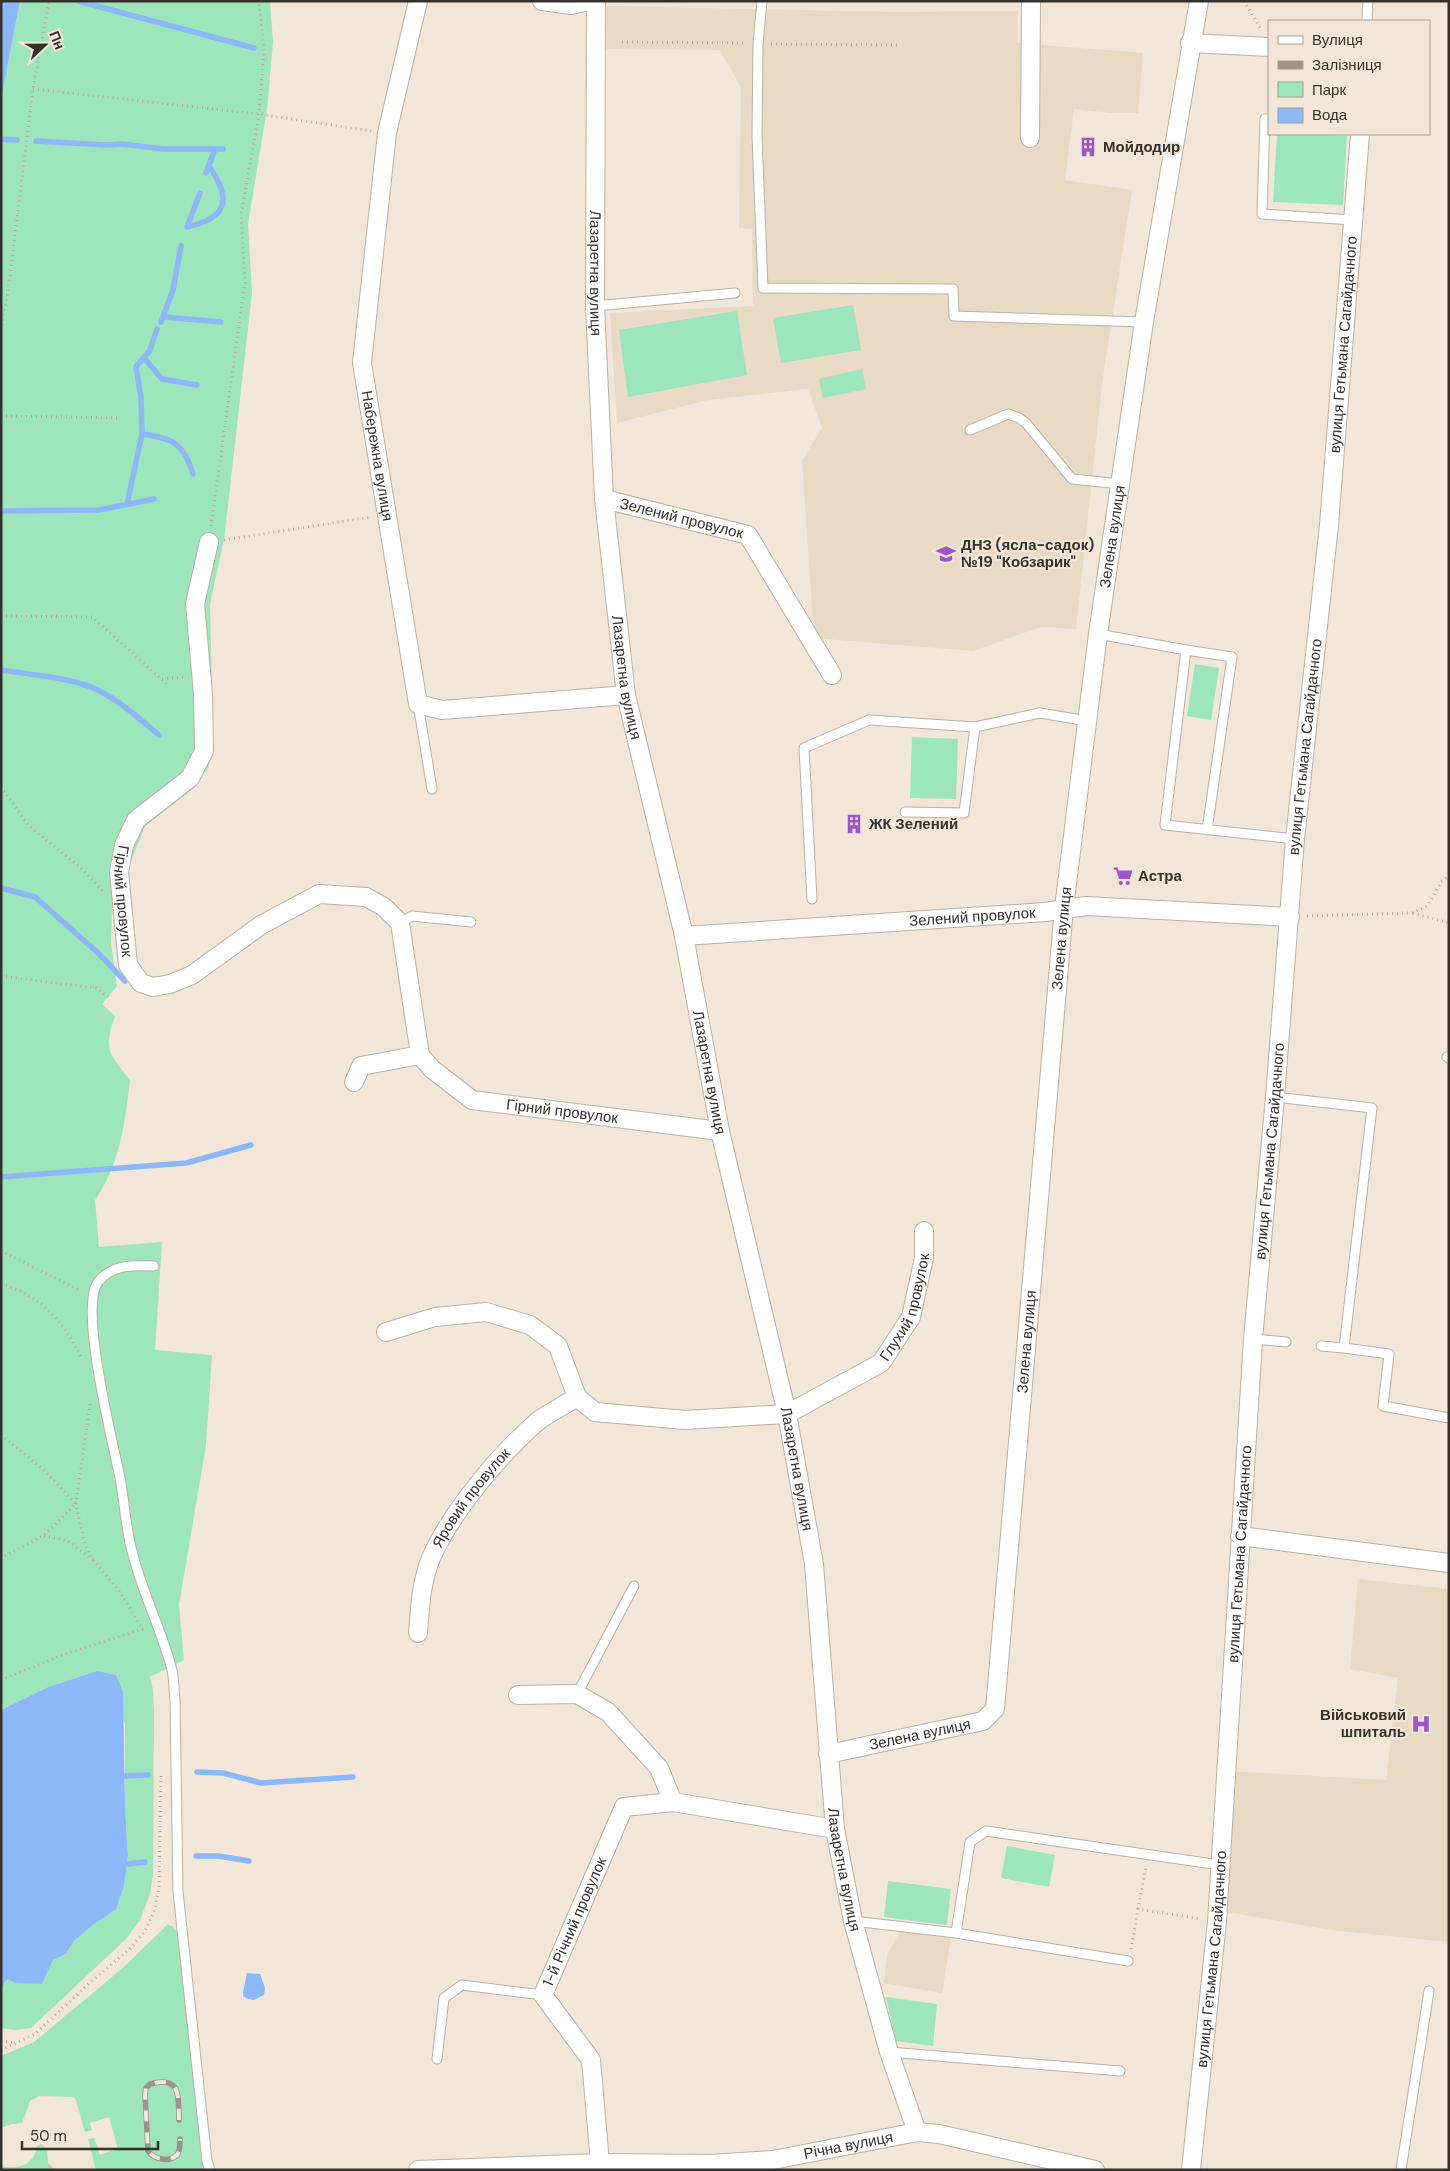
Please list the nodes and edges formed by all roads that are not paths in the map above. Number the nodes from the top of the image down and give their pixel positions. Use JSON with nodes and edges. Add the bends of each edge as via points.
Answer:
{"nodes":[{"id":1,"x":418,"y":1,"type":"edge"},
{"id":2,"x":542,"y":1,"type":"edge"},
{"id":3,"x":589,"y":1,"type":"edge"},
{"id":4,"x":596,"y":1,"type":"edge"},
{"id":5,"x":762,"y":1,"type":"edge"},
{"id":6,"x":1031,"y":1,"type":"edge"},
{"id":7,"x":1199,"y":1,"type":"edge"},
{"id":8,"x":1368,"y":1,"type":"edge"},
{"id":9,"x":1367,"y":20,"type":"edge"},
{"id":10,"x":1266,"y":40,"type":"edge"},
{"id":11,"x":1190,"y":43,"type":"junction"},
{"id":12,"x":1268,"y":119,"type":"edge"},
{"id":13,"x":1360,"y":135,"type":"edge"},
{"id":14,"x":1030,"y":138,"type":"dead end"},
{"id":15,"x":1353,"y":220,"type":"junction"},
{"id":16,"x":734,"y":293,"type":"dead end"},
{"id":17,"x":595,"y":306,"type":"junction"},
{"id":18,"x":1144,"y":322,"type":"junction"},
{"id":19,"x":970,"y":430,"type":"dead end"},
{"id":20,"x":1121,"y":484,"type":"junction"},
{"id":21,"x":604,"y":499,"type":"junction"},
{"id":22,"x":209,"y":542,"type":"road end"},
{"id":23,"x":1098,"y":634,"type":"junction"},
{"id":24,"x":1186,"y":650,"type":"junction"},
{"id":25,"x":832,"y":675,"type":"dead end"},
{"id":26,"x":626,"y":696,"type":"junction"},
{"id":27,"x":418,"y":704,"type":"junction"},
{"id":28,"x":1088,"y":721,"type":"junction"},
{"id":29,"x":975,"y":727,"type":"junction"},
{"id":30,"x":432,"y":789,"type":"dead end"},
{"id":31,"x":905,"y":812,"type":"dead end"},
{"id":32,"x":1207,"y":830,"type":"junction"},
{"id":33,"x":1295,"y":839,"type":"junction"},
{"id":34,"x":812,"y":899,"type":"dead end"},
{"id":35,"x":1064,"y":908,"type":"junction"},
{"id":36,"x":1290,"y":917,"type":"junction"},
{"id":37,"x":471,"y":922,"type":"dead end"},
{"id":38,"x":400,"y":923,"type":"junction"},
{"id":39,"x":684,"y":936,"type":"junction"},
{"id":40,"x":420,"y":1055,"type":"junction"},
{"id":41,"x":354,"y":1082,"type":"dead end"},
{"id":42,"x":1275,"y":1097,"type":"junction"},
{"id":43,"x":720,"y":1132,"type":"junction"},
{"id":44,"x":924,"y":1231,"type":"dead end"},
{"id":45,"x":154,"y":1266,"type":"dead end"},
{"id":46,"x":386,"y":1332,"type":"dead end"},
{"id":47,"x":1253,"y":1339,"type":"junction"},
{"id":48,"x":1286,"y":1342,"type":"dead end"},
{"id":49,"x":1321,"y":1346,"type":"dead end"},
{"id":50,"x":1344,"y":1348,"type":"junction"},
{"id":51,"x":577,"y":1397,"type":"junction"},
{"id":52,"x":787,"y":1414,"type":"junction"},
{"id":53,"x":1449,"y":1418,"type":"edge"},
{"id":54,"x":1240,"y":1536,"type":"junction"},
{"id":55,"x":1449,"y":1563,"type":"edge"},
{"id":56,"x":634,"y":1586,"type":"dead end"},
{"id":57,"x":418,"y":1633,"type":"dead end"},
{"id":58,"x":577,"y":1694,"type":"junction"},
{"id":59,"x":518,"y":1695,"type":"dead end"},
{"id":60,"x":828,"y":1754,"type":"junction"},
{"id":61,"x":673,"y":1802,"type":"junction"},
{"id":62,"x":835,"y":1829,"type":"junction"},
{"id":63,"x":1220,"y":1865,"type":"junction"},
{"id":64,"x":853,"y":1921,"type":"junction"},
{"id":65,"x":956,"y":1933,"type":"junction"},
{"id":66,"x":1128,"y":1962,"type":"road end"},
{"id":67,"x":1429,"y":1991,"type":"dead end"},
{"id":68,"x":542,"y":1995,"type":"junction"},
{"id":69,"x":889,"y":2052,"type":"junction"},
{"id":70,"x":438,"y":2059,"type":"dead end"},
{"id":71,"x":1120,"y":2071,"type":"dead end"},
{"id":72,"x":917,"y":2132,"type":"junction"},
{"id":73,"x":600,"y":2163,"type":"junction"},
{"id":74,"x":675,"y":2167,"type":"edge"},
{"id":75,"x":210,"y":2170,"type":"edge"},
{"id":76,"x":418,"y":2170,"type":"edge"},
{"id":77,"x":1095,"y":2170,"type":"edge"},
{"id":78,"x":1191,"y":2170,"type":"edge"},
{"id":79,"x":1401,"y":2170,"type":"edge"}],
"edges":[{"from":1,"to":27,"type":"street","name":"Набережна вулиця","via":[[387,133],[362,363]]},
{"from":2,"to":3,"type":"street","via":[[571,5]]},
{"from":4,"to":17,"type":"street","name":"Лазаретна вулиця"},
{"from":5,"to":18,"type":"lane","via":[[757,136],[762,288],[953,289],[954,316]]},
{"from":6,"to":14,"type":"street"},
{"from":7,"to":11,"type":"street","name":"Зелена вулиця"},
{"from":8,"to":9,"type":"lane"},
{"from":10,"to":11,"type":"street"},
{"from":11,"to":18,"type":"street","name":"Зелена вулиця"},
{"from":12,"to":15,"type":"lane","via":[[1265,119],[1262,214]]},
{"from":13,"to":15,"type":"street","name":"вулиця Гетьмана Сагайдачного"},
{"from":15,"to":33,"type":"street","name":"вулиця Гетьмана Сагайдачного","via":[[1329,525]]},
{"from":16,"to":17,"type":"lane"},
{"from":17,"to":21,"type":"street","name":"Лазаретна вулиця"},
{"from":18,"to":20,"type":"street","name":"Зелена вулиця"},
{"from":19,"to":20,"type":"lane","via":[[1008,414],[1026,423],[1072,479]]},
{"from":20,"to":23,"type":"street","name":"Зелена вулиця"},
{"from":21,"to":25,"type":"street","name":"Зелений провулок","via":[[748,535]]},
{"from":21,"to":26,"type":"street","name":"Лазаретна вулиця"},
{"from":22,"to":38,"type":"street","name":"Гірний провулок","via":[[195,604],[204,750],[190,778],[136,820],[124,845],[119,872],[128,965],[141,983],[153,987],[170,984],[192,975],[261,925],[319,894],[366,897],[384,907]]},
{"from":23,"to":24,"type":"lane"},
{"from":23,"to":28,"type":"street","name":"Зелена вулиця"},
{"from":24,"to":32,"type":"lane","via":[[1165,825]]},
{"from":24,"to":32,"type":"lane","via":[[1232,657]]},
{"from":26,"to":27,"type":"street","via":[[442,710]]},
{"from":26,"to":39,"type":"street","name":"Лазаретна вулиця"},
{"from":27,"to":30,"type":"lane"},
{"from":28,"to":29,"type":"lane","via":[[1040,714]]},
{"from":28,"to":35,"type":"street","name":"Зелена вулиця"},
{"from":29,"to":31,"type":"lane","via":[[964,813]]},
{"from":29,"to":34,"type":"lane","via":[[869,720],[804,748]]},
{"from":32,"to":33,"type":"lane"},
{"from":33,"to":36,"type":"street","name":"вулиця Гетьмана Сагайдачного"},
{"from":35,"to":36,"type":"street","name":"Зелений провулок","via":[[1086,906]]},
{"from":35,"to":39,"type":"street","name":"Зелений провулок","via":[[1045,912]]},
{"from":35,"to":60,"type":"street","name":"Зелена вулиця","via":[[995,1709],[983,1721]]},
{"from":36,"to":42,"type":"street","name":"вулиця Гетьмана Сагайдачного"},
{"from":37,"to":38,"type":"lane","via":[[412,916]]},
{"from":38,"to":40,"type":"street"},
{"from":39,"to":43,"type":"street","name":"Лазаретна вулиця"},
{"from":40,"to":41,"type":"street","via":[[361,1066]]},
{"from":40,"to":43,"type":"street","name":"Гірний провулок","via":[[432,1069],[472,1100]]},
{"from":42,"to":47,"type":"street","name":"вулиця Гетьмана Сагайдачного"},
{"from":42,"to":50,"type":"lane","via":[[1372,1108]]},
{"from":43,"to":52,"type":"street","name":"Лазаретна вулиця"},
{"from":44,"to":52,"type":"street","name":"Глухий провулок","via":[[924,1258],[910,1317],[881,1362]]},
{"from":45,"to":75,"type":"lane","via":[[126,1265],[110,1273],[98,1283],[93,1297],[98,1368],[120,1474],[126,1527],[172,1672],[178,1892]]},
{"from":46,"to":51,"type":"street","via":[[435,1317],[486,1312],[530,1324],[558,1346]]},
{"from":47,"to":48,"type":"lane"},
{"from":47,"to":54,"type":"street","name":"вулиця Гетьмана Сагайдачного"},
{"from":49,"to":50,"type":"lane"},
{"from":50,"to":53,"type":"lane","via":[[1389,1354],[1383,1406]]},
{"from":51,"to":52,"type":"street","via":[[595,1412],[685,1420]]},
{"from":51,"to":57,"type":"street","name":"Яровий провулок","via":[[539,1420],[495,1466],[458,1512],[431,1558],[421,1592]]},
{"from":52,"to":60,"type":"street","name":"Лазаретна вулиця","via":[[814,1564]]},
{"from":54,"to":55,"type":"street"},
{"from":54,"to":63,"type":"street","name":"вулиця Гетьмана Сагайдачного"},
{"from":56,"to":58,"type":"lane"},
{"from":58,"to":59,"type":"street"},
{"from":58,"to":61,"type":"street","via":[[608,1712],[659,1768]]},
{"from":60,"to":62,"type":"street","name":"Лазаретна вулиця"},
{"from":61,"to":62,"type":"street","name":"1-й Річний провулок"},
{"from":61,"to":68,"type":"street","name":"1-й Річний провулок","via":[[624,1807]]},
{"from":62,"to":64,"type":"street","name":"Лазаретна вулиця"},
{"from":63,"to":65,"type":"lane","via":[[986,1831],[970,1842]]},
{"from":63,"to":78,"type":"street","name":"вулиця Гетьмана Сагайдачного"},
{"from":64,"to":65,"type":"lane"},
{"from":64,"to":69,"type":"street","name":"Лазаретна вулиця"},
{"from":65,"to":66,"type":"lane"},
{"from":67,"to":79,"type":"lane"},
{"from":68,"to":70,"type":"lane","via":[[462,1985],[444,1998]]},
{"from":68,"to":73,"type":"street","name":"1-й Річний провулок","via":[[591,2060]]},
{"from":69,"to":71,"type":"lane"},
{"from":69,"to":72,"type":"street","name":"Лазаретна вулиця"},
{"from":72,"to":74,"type":"street","name":"Річна вулиця","via":[[773,2160]]},
{"from":72,"to":77,"type":"street","name":"Річна вулиця","via":[[939,2134]]},
{"from":73,"to":74,"type":"street","name":"Річна вулиця"},
{"from":73,"to":76,"type":"street","name":"Річна вулиця"}]}
